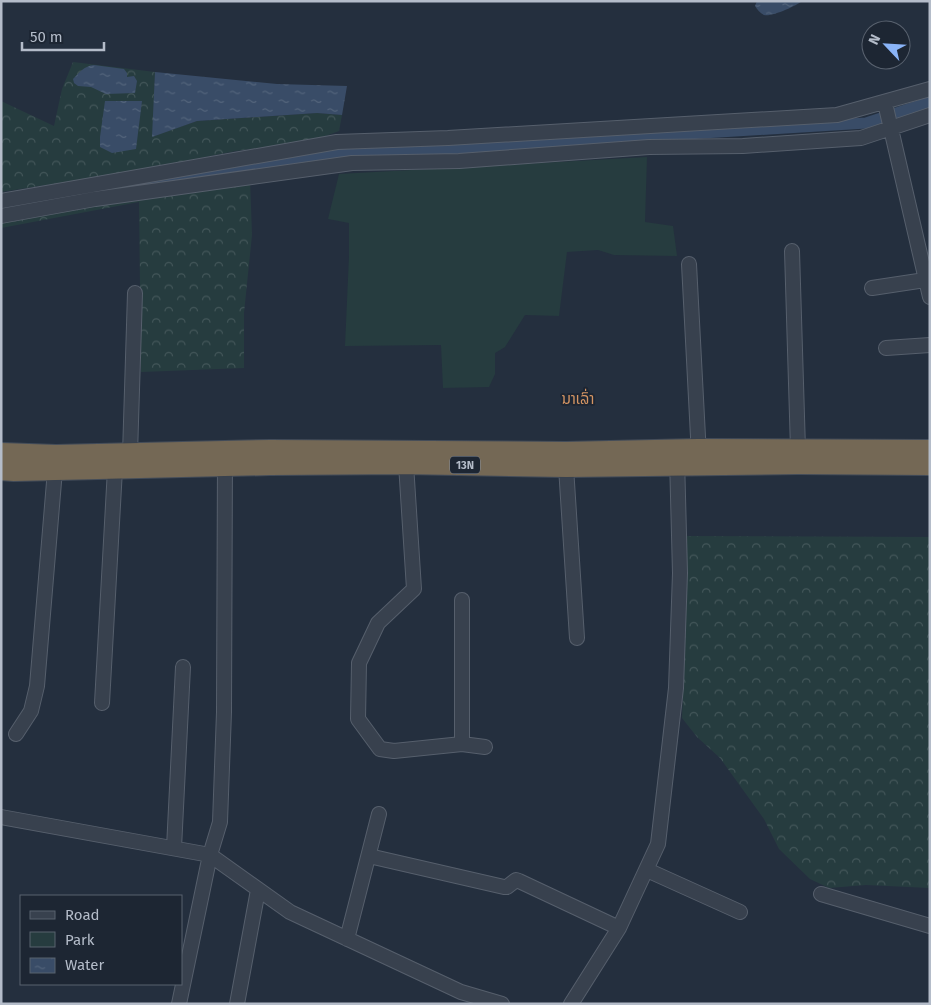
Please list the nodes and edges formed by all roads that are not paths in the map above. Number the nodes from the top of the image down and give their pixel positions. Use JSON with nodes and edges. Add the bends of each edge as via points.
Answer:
{"nodes":[{"id":1,"x":930,"y":89,"type":"edge"},
{"id":2,"x":886,"y":105,"type":"junction"},
{"id":3,"x":930,"y":115,"type":"edge"},
{"id":4,"x":890,"y":125,"type":"junction"},
{"id":5,"x":456,"y":137,"type":"junction"},
{"id":6,"x":459,"y":161,"type":"junction"},
{"id":7,"x":1,"y":201,"type":"edge"},
{"id":8,"x":1,"y":216,"type":"edge"},
{"id":9,"x":792,"y":251,"type":"dead end"},
{"id":10,"x":690,"y":264,"type":"dead end"},
{"id":11,"x":926,"y":280,"type":"junction"},
{"id":12,"x":872,"y":288,"type":"dead end"},
{"id":13,"x":135,"y":293,"type":"dead end"},
{"id":14,"x":930,"y":297,"type":"edge"},
{"id":15,"x":930,"y":345,"type":"edge"},
{"id":16,"x":886,"y":348,"type":"dead end"},
{"id":17,"x":798,"y":449,"type":"junction"},
{"id":18,"x":930,"y":450,"type":"edge"},
{"id":19,"x":1,"y":453,"type":"edge"},
{"id":20,"x":130,"y":454,"type":"junction"},
{"id":21,"x":699,"y":457,"type":"junction"},
{"id":22,"x":677,"y":458,"type":"junction"},
{"id":23,"x":225,"y":459,"type":"junction"},
{"id":24,"x":406,"y":464,"type":"junction"},
{"id":25,"x":930,"y":465,"type":"edge"},
{"id":26,"x":566,"y":467,"type":"junction"},
{"id":27,"x":115,"y":469,"type":"junction"},
{"id":28,"x":1,"y":470,"type":"edge"},
{"id":29,"x":56,"y":470,"type":"junction"},
{"id":30,"x":462,"y":600,"type":"dead end"},
{"id":31,"x":577,"y":638,"type":"dead end"},
{"id":32,"x":183,"y":667,"type":"dead end"},
{"id":33,"x":102,"y":703,"type":"dead end"},
{"id":34,"x":16,"y":734,"type":"dead end"},
{"id":35,"x":462,"y":744,"type":"junction"},
{"id":36,"x":485,"y":747,"type":"dead end"},
{"id":37,"x":379,"y":814,"type":"dead end"},
{"id":38,"x":1,"y":817,"type":"edge"},
{"id":39,"x":174,"y":848,"type":"junction"},
{"id":40,"x":210,"y":855,"type":"junction"},
{"id":41,"x":369,"y":856,"type":"junction"},
{"id":42,"x":647,"y":870,"type":"junction"},
{"id":43,"x":258,"y":890,"type":"junction"},
{"id":44,"x":820,"y":894,"type":"dead end"},
{"id":45,"x":740,"y":912,"type":"dead end"},
{"id":46,"x":930,"y":926,"type":"edge"},
{"id":47,"x":619,"y":928,"type":"junction"},
{"id":48,"x":347,"y":939,"type":"junction"},
{"id":49,"x":179,"y":1004,"type":"edge"},
{"id":50,"x":237,"y":1004,"type":"edge"},
{"id":51,"x":502,"y":1004,"type":"edge"},
{"id":52,"x":571,"y":1004,"type":"edge"}],
"edges":[{"from":1,"to":2,"type":"street"},
{"from":2,"to":4,"type":"street"},
{"from":2,"to":5,"type":"street","via":[[837,115]]},
{"from":3,"to":4,"type":"street"},
{"from":4,"to":6,"type":"street","via":[[861,138],[743,146],[650,147]]},
{"from":4,"to":11,"type":"street"},
{"from":5,"to":6,"type":"street"},
{"from":5,"to":7,"type":"street","via":[[338,142]]},
{"from":6,"to":8,"type":"street","via":[[331,165]]},
{"from":9,"to":17,"type":"street"},
{"from":10,"to":21,"type":"street"},
{"from":11,"to":12,"type":"street"},
{"from":11,"to":14,"type":"street"},
{"from":13,"to":20,"type":"street"},
{"from":15,"to":16,"type":"street"},
{"from":17,"to":18,"type":"highway","number":"13N"},
{"from":17,"to":21,"type":"highway","number":"13N"},
{"from":19,"to":20,"type":"highway","number":"13N"},
{"from":20,"to":23,"type":"highway","number":"13N","via":[[163,452]]},
{"from":21,"to":22,"type":"highway","number":"13N"},
{"from":21,"to":25,"type":"highway","number":"13N"},
{"from":22,"to":23,"type":"highway","number":"13N","via":[[566,452],[319,450]]},
{"from":22,"to":26,"type":"highway","number":"13N"},
{"from":22,"to":42,"type":"street","via":[[680,573],[676,688],[658,844]]},
{"from":23,"to":24,"type":"highway","number":"13N","via":[[270,465]]},
{"from":23,"to":27,"type":"highway","number":"13N"},
{"from":23,"to":40,"type":"street","via":[[220,822]]},
{"from":24,"to":26,"type":"highway","number":"13N"},
{"from":24,"to":35,"type":"street","via":[[414,589],[378,623],[358,663],[358,719],[380,749],[394,751]]},
{"from":26,"to":31,"type":"street"},
{"from":27,"to":29,"type":"highway","number":"13N"},
{"from":27,"to":33,"type":"street"},
{"from":28,"to":29,"type":"highway","number":"13N"},
{"from":29,"to":34,"type":"street","via":[[37,686],[31,711]]},
{"from":30,"to":35,"type":"street"},
{"from":32,"to":39,"type":"street"},
{"from":35,"to":36,"type":"street"},
{"from":37,"to":41,"type":"street"},
{"from":38,"to":39,"type":"street"},
{"from":39,"to":40,"type":"street"},
{"from":40,"to":43,"type":"street"},
{"from":40,"to":49,"type":"street"},
{"from":41,"to":47,"type":"street","via":[[507,887],[516,880]]},
{"from":41,"to":48,"type":"street"},
{"from":42,"to":45,"type":"street"},
{"from":42,"to":47,"type":"street"},
{"from":43,"to":48,"type":"street","via":[[290,912]]},
{"from":43,"to":50,"type":"street"},
{"from":44,"to":46,"type":"street"},
{"from":47,"to":52,"type":"street"},
{"from":48,"to":51,"type":"street","via":[[461,992]]}]}
